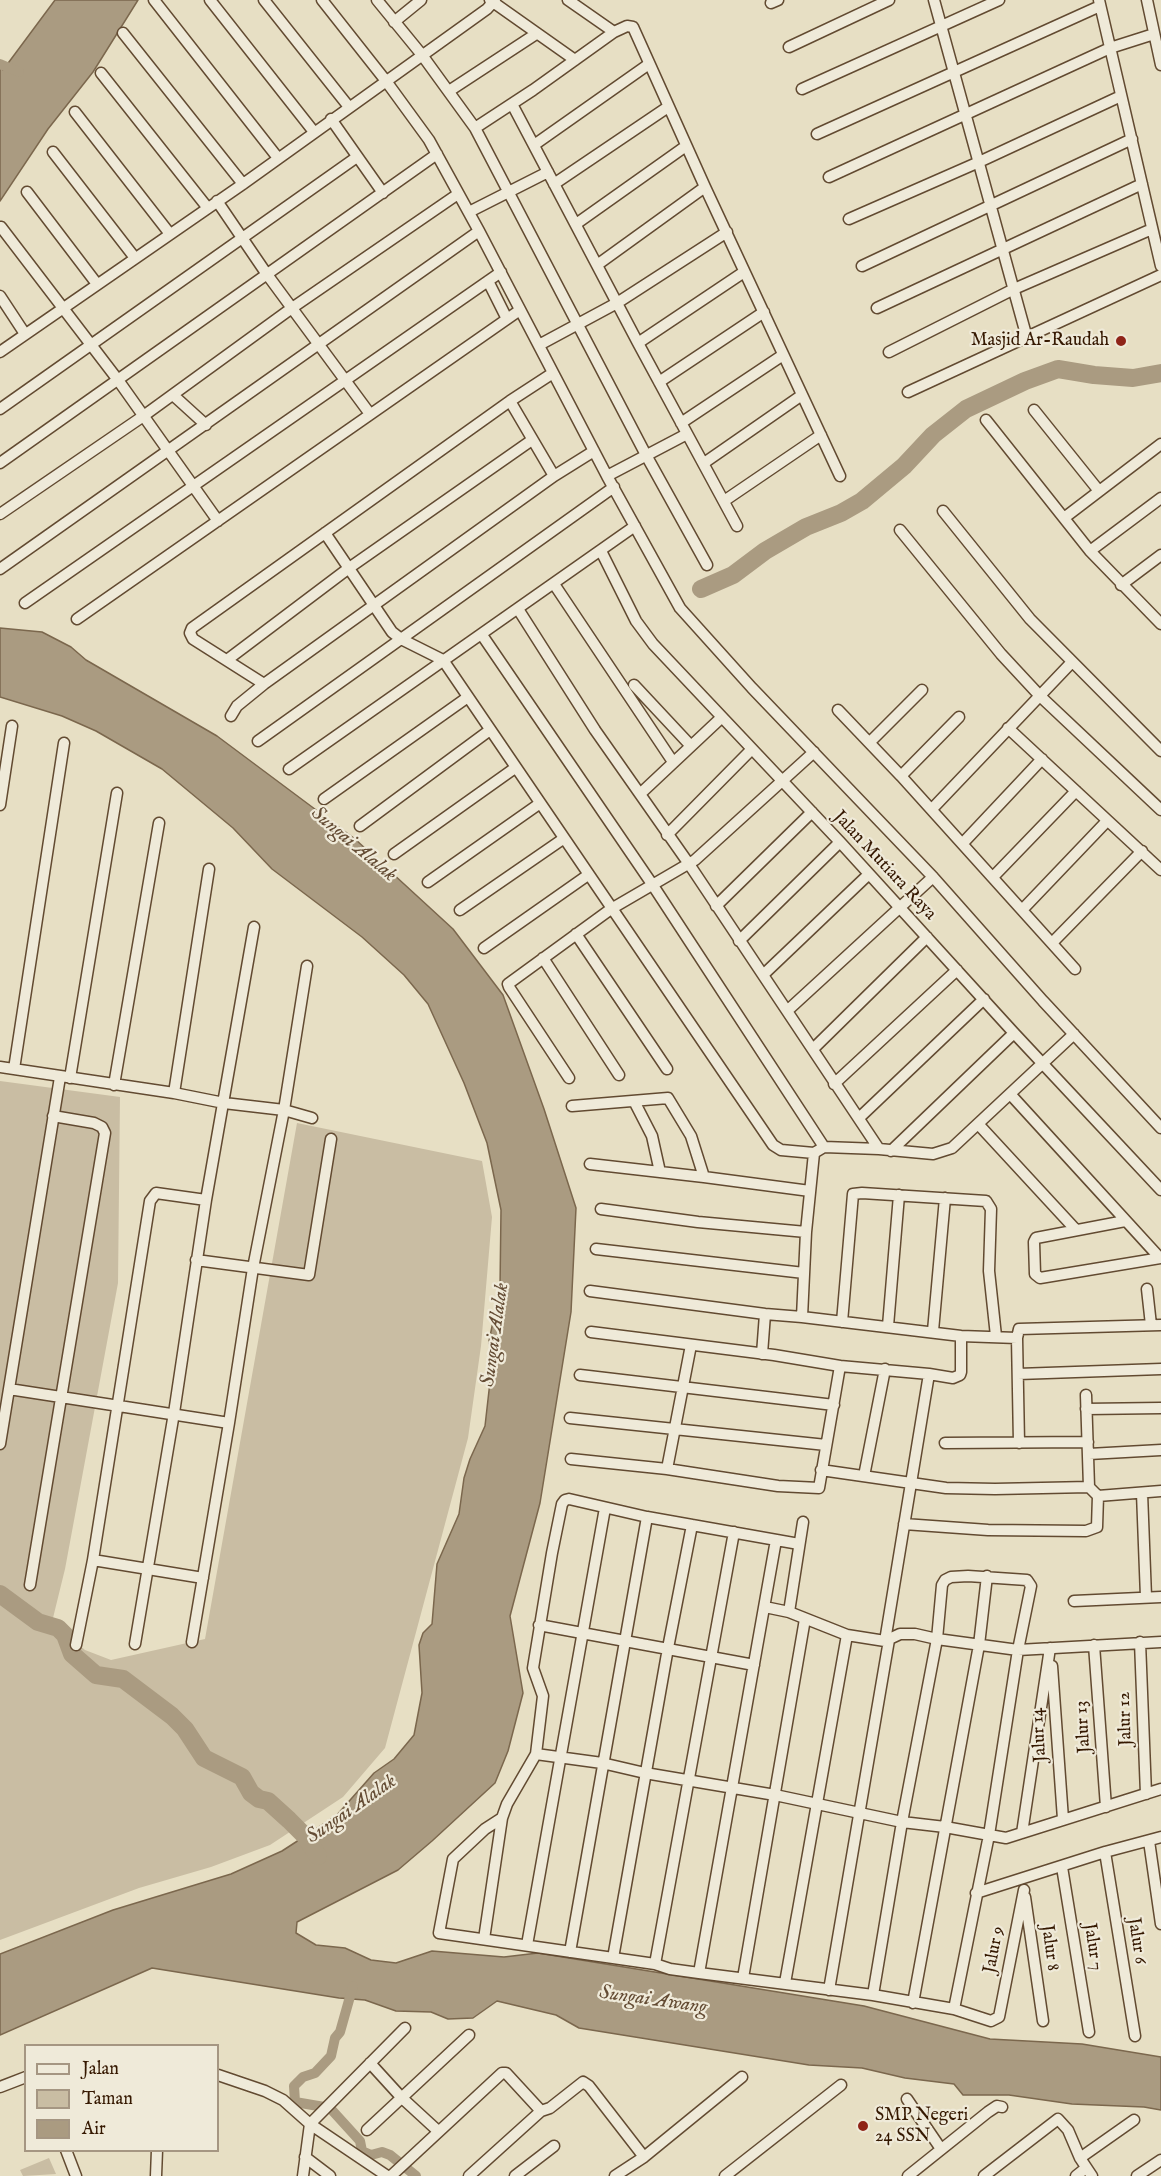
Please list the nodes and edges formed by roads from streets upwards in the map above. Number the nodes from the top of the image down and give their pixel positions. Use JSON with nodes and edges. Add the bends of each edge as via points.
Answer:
{"nodes":[{"id":1,"x":154,"y":0,"type":"edge"},
{"id":2,"x":210,"y":0,"type":"edge"},
{"id":3,"x":264,"y":0,"type":"edge"},
{"id":4,"x":322,"y":0,"type":"edge"},
{"id":5,"x":377,"y":0,"type":"edge"},
{"id":6,"x":421,"y":0,"type":"edge"},
{"id":7,"x":568,"y":0,"type":"edge"},
{"id":8,"x":889,"y":0,"type":"edge"},
{"id":9,"x":934,"y":0,"type":"edge"},
{"id":10,"x":999,"y":0,"type":"edge"},
{"id":11,"x":1147,"y":0,"type":"edge"},
{"id":12,"x":493,"y":1,"type":"edge"},
{"id":13,"x":1100,"y":3,"type":"edge"},
{"id":14,"x":393,"y":22,"type":"junction"},
{"id":15,"x":941,"y":25,"type":"junction"},
{"id":16,"x":614,"y":32,"type":"junction"},
{"id":17,"x":123,"y":33,"type":"dead end"},
{"id":18,"x":536,"y":34,"type":"junction"},
{"id":19,"x":1154,"y":34,"type":"junction"},
{"id":20,"x":789,"y":47,"type":"dead end"},
{"id":21,"x":1110,"y":48,"type":"junction"},
{"id":22,"x":422,"y":55,"type":"junction"},
{"id":23,"x":574,"y":60,"type":"junction"},
{"id":24,"x":649,"y":64,"type":"junction"},
{"id":25,"x":1161,"y":65,"type":"edge"},
{"id":26,"x":954,"y":72,"type":"junction"},
{"id":27,"x":101,"y":74,"type":"dead end"},
{"id":28,"x":386,"y":81,"type":"junction"},
{"id":29,"x":802,"y":89,"type":"dead end"},
{"id":30,"x":449,"y":91,"type":"junction"},
{"id":31,"x":1121,"y":96,"type":"junction"},
{"id":32,"x":512,"y":104,"type":"junction"},
{"id":33,"x":349,"y":107,"type":"junction"},
{"id":34,"x":668,"y":107,"type":"junction"},
{"id":35,"x":75,"y":112,"type":"dead end"},
{"id":36,"x":965,"y":114,"type":"junction"},
{"id":37,"x":331,"y":119,"type":"junction"},
{"id":38,"x":475,"y":128,"type":"junction"},
{"id":39,"x":314,"y":132,"type":"junction"},
{"id":40,"x":817,"y":134,"type":"dead end"},
{"id":41,"x":1132,"y":139,"type":"junction"},
{"id":42,"x":534,"y":145,"type":"junction"},
{"id":43,"x":686,"y":146,"type":"junction"},
{"id":44,"x":53,"y":152,"type":"dead end"},
{"id":45,"x":436,"y":154,"type":"junction"},
{"id":46,"x":278,"y":158,"type":"junction"},
{"id":47,"x":357,"y":158,"type":"junction"},
{"id":48,"x":980,"y":162,"type":"junction"},
{"id":49,"x":548,"y":172,"type":"junction"},
{"id":50,"x":829,"y":177,"type":"dead end"},
{"id":51,"x":243,"y":184,"type":"junction"},
{"id":52,"x":554,"y":184,"type":"junction"},
{"id":53,"x":1142,"y":184,"type":"junction"},
{"id":54,"x":705,"y":187,"type":"junction"},
{"id":55,"x":27,"y":192,"type":"dead end"},
{"id":56,"x":383,"y":193,"type":"junction"},
{"id":57,"x":507,"y":193,"type":"junction"},
{"id":58,"x":458,"y":194,"type":"junction"},
{"id":59,"x":212,"y":204,"type":"junction"},
{"id":60,"x":991,"y":206,"type":"junction"},
{"id":61,"x":469,"y":212,"type":"junction"},
{"id":62,"x":849,"y":219,"type":"dead end"},
{"id":63,"x":576,"y":224,"type":"junction"},
{"id":64,"x":1,"y":227,"type":"edge"},
{"id":65,"x":1152,"y":229,"type":"junction"},
{"id":66,"x":479,"y":231,"type":"junction"},
{"id":67,"x":727,"y":232,"type":"junction"},
{"id":68,"x":170,"y":234,"type":"junction"},
{"id":69,"x":242,"y":238,"type":"junction"},
{"id":70,"x":1004,"y":250,"type":"junction"},
{"id":71,"x":135,"y":258,"type":"junction"},
{"id":72,"x":597,"y":265,"type":"junction"},
{"id":73,"x":862,"y":266,"type":"dead end"},
{"id":74,"x":1161,"y":266,"type":"edge"},
{"id":75,"x":501,"y":272,"type":"junction"},
{"id":76,"x":744,"y":272,"type":"junction"},
{"id":77,"x":266,"y":273,"type":"junction"},
{"id":78,"x":1161,"y":275,"type":"edge"},
{"id":79,"x":488,"y":281,"type":"junction"},
{"id":80,"x":97,"y":284,"type":"junction"},
{"id":81,"x":1014,"y":289,"type":"junction"},
{"id":82,"x":0,"y":296,"type":"edge"},
{"id":83,"x":617,"y":303,"type":"junction"},
{"id":84,"x":62,"y":308,"type":"junction"},
{"id":85,"x":292,"y":308,"type":"junction"},
{"id":86,"x":877,"y":308,"type":"dead end"},
{"id":87,"x":520,"y":310,"type":"junction"},
{"id":88,"x":764,"y":312,"type":"junction"},
{"id":89,"x":507,"y":319,"type":"junction"},
{"id":90,"x":578,"y":323,"type":"junction"},
{"id":91,"x":25,"y":334,"type":"junction"},
{"id":92,"x":1027,"y":338,"type":"junction"},
{"id":93,"x":638,"y":343,"type":"junction"},
{"id":94,"x":90,"y":344,"type":"junction"},
{"id":95,"x":319,"y":345,"type":"junction"},
{"id":96,"x":538,"y":345,"type":"junction"},
{"id":97,"x":0,"y":352,"type":"edge"},
{"id":98,"x":889,"y":352,"type":"dead end"},
{"id":99,"x":783,"y":355,"type":"junction"},
{"id":100,"x":553,"y":373,"type":"junction"},
{"id":101,"x":118,"y":381,"type":"junction"},
{"id":102,"x":345,"y":381,"type":"junction"},
{"id":103,"x":659,"y":382,"type":"junction"},
{"id":104,"x":908,"y":392,"type":"dead end"},
{"id":105,"x":173,"y":394,"type":"junction"},
{"id":106,"x":802,"y":395,"type":"junction"},
{"id":107,"x":510,"y":401,"type":"junction"},
{"id":108,"x":0,"y":409,"type":"edge"},
{"id":109,"x":1034,"y":410,"type":"dead end"},
{"id":110,"x":370,"y":414,"type":"junction"},
{"id":111,"x":142,"y":417,"type":"junction"},
{"id":112,"x":986,"y":420,"type":"dead end"},
{"id":113,"x":681,"y":423,"type":"junction"},
{"id":114,"x":206,"y":426,"type":"junction"},
{"id":115,"x":687,"y":434,"type":"junction"},
{"id":116,"x":821,"y":435,"type":"junction"},
{"id":117,"x":532,"y":440,"type":"junction"},
{"id":118,"x":1161,"y":444,"type":"edge"},
{"id":119,"x":594,"y":450,"type":"junction"},
{"id":120,"x":168,"y":452,"type":"junction"},
{"id":121,"x":646,"y":455,"type":"junction"},
{"id":122,"x":0,"y":463,"type":"edge"},
{"id":123,"x":704,"y":463,"type":"junction"},
{"id":124,"x":554,"y":476,"type":"junction"},
{"id":125,"x":607,"y":476,"type":"junction"},
{"id":126,"x":840,"y":476,"type":"dead end"},
{"id":127,"x":614,"y":487,"type":"junction"},
{"id":128,"x":194,"y":488,"type":"junction"},
{"id":129,"x":1099,"y":491,"type":"junction"},
{"id":130,"x":1161,"y":498,"type":"edge"},
{"id":131,"x":724,"y":501,"type":"junction"},
{"id":132,"x":944,"y":511,"type":"dead end"},
{"id":133,"x":0,"y":514,"type":"edge"},
{"id":134,"x":1064,"y":518,"type":"junction"},
{"id":135,"x":218,"y":521,"type":"junction"},
{"id":136,"x":635,"y":526,"type":"junction"},
{"id":137,"x":737,"y":526,"type":"dead end"},
{"id":138,"x":900,"y":530,"type":"dead end"},
{"id":139,"x":326,"y":533,"type":"junction"},
{"id":140,"x":601,"y":551,"type":"junction"},
{"id":141,"x":1090,"y":551,"type":"junction"},
{"id":142,"x":1161,"y":555,"type":"edge"},
{"id":143,"x":707,"y":565,"type":"dead end"},
{"id":144,"x":349,"y":568,"type":"junction"},
{"id":145,"x":0,"y":569,"type":"edge"},
{"id":146,"x":554,"y":584,"type":"junction"},
{"id":147,"x":1121,"y":585,"type":"junction"},
{"id":148,"x":25,"y":603,"type":"dead end"},
{"id":149,"x":374,"y":606,"type":"junction"},
{"id":150,"x":518,"y":609,"type":"junction"},
{"id":151,"x":1158,"y":617,"type":"edge"},
{"id":152,"x":77,"y":619,"type":"dead end"},
{"id":153,"x":482,"y":635,"type":"junction"},
{"id":154,"x":401,"y":639,"type":"junction"},
{"id":155,"x":227,"y":660,"type":"junction"},
{"id":156,"x":443,"y":660,"type":"junction"},
{"id":157,"x":1072,"y":662,"type":"junction"},
{"id":158,"x":264,"y":684,"type":"junction"},
{"id":159,"x":634,"y":685,"type":"dead end"},
{"id":160,"x":922,"y":690,"type":"dead end"},
{"id":161,"x":1040,"y":696,"type":"junction"},
{"id":162,"x":468,"y":697,"type":"junction"},
{"id":163,"x":838,"y":710,"type":"dead end"},
{"id":164,"x":231,"y":716,"type":"dead end"},
{"id":165,"x":959,"y":717,"type":"dead end"},
{"id":166,"x":721,"y":718,"type":"junction"},
{"id":167,"x":12,"y":726,"type":"dead end"},
{"id":168,"x":1008,"y":728,"type":"junction"},
{"id":169,"x":490,"y":730,"type":"junction"},
{"id":170,"x":258,"y":741,"type":"dead end"},
{"id":171,"x":870,"y":742,"type":"junction"},
{"id":172,"x":64,"y":743,"type":"dead end"},
{"id":173,"x":691,"y":746,"type":"junction"},
{"id":174,"x":751,"y":750,"type":"junction"},
{"id":175,"x":1161,"y":751,"type":"edge"},
{"id":176,"x":814,"y":752,"type":"junction"},
{"id":177,"x":1042,"y":759,"type":"junction"},
{"id":178,"x":674,"y":762,"type":"junction"},
{"id":179,"x":515,"y":768,"type":"junction"},
{"id":180,"x":289,"y":769,"type":"dead end"},
{"id":181,"x":902,"y":776,"type":"junction"},
{"id":182,"x":784,"y":781,"type":"junction"},
{"id":183,"x":1076,"y":791,"type":"junction"},
{"id":184,"x":117,"y":793,"type":"dead end"},
{"id":185,"x":640,"y":794,"type":"junction"},
{"id":186,"x":324,"y":799,"type":"dead end"},
{"id":187,"x":539,"y":804,"type":"junction"},
{"id":188,"x":0,"y":805,"type":"edge"},
{"id":189,"x":932,"y":809,"type":"junction"},
{"id":190,"x":1161,"y":810,"type":"edge"},
{"id":191,"x":812,"y":812,"type":"junction"},
{"id":192,"x":1107,"y":821,"type":"junction"},
{"id":193,"x":159,"y":823,"type":"dead end"},
{"id":194,"x":360,"y":826,"type":"dead end"},
{"id":195,"x":667,"y":835,"type":"junction"},
{"id":196,"x":563,"y":839,"type":"junction"},
{"id":197,"x":840,"y":842,"type":"junction"},
{"id":198,"x":963,"y":843,"type":"junction"},
{"id":199,"x":1142,"y":852,"type":"junction"},
{"id":200,"x":394,"y":854,"type":"dead end"},
{"id":201,"x":689,"y":864,"type":"junction"},
{"id":202,"x":209,"y":869,"type":"dead end"},
{"id":203,"x":1161,"y":870,"type":"edge"},
{"id":204,"x":869,"y":874,"type":"junction"},
{"id":205,"x":588,"y":875,"type":"junction"},
{"id":206,"x":933,"y":877,"type":"junction"},
{"id":207,"x":993,"y":877,"type":"junction"},
{"id":208,"x":428,"y":882,"type":"dead end"},
{"id":209,"x":652,"y":884,"type":"junction"},
{"id":210,"x":716,"y":906,"type":"junction"},
{"id":211,"x":900,"y":907,"type":"junction"},
{"id":212,"x":611,"y":909,"type":"junction"},
{"id":213,"x":460,"y":910,"type":"dead end"},
{"id":214,"x":1022,"y":910,"type":"junction"},
{"id":215,"x":254,"y":927,"type":"dead end"},
{"id":216,"x":576,"y":934,"type":"junction"},
{"id":217,"x":927,"y":937,"type":"junction"},
{"id":218,"x":739,"y":941,"type":"junction"},
{"id":219,"x":1052,"y":942,"type":"junction"},
{"id":220,"x":484,"y":948,"type":"dead end"},
{"id":221,"x":543,"y":958,"type":"junction"},
{"id":222,"x":307,"y":966,"type":"dead end"},
{"id":223,"x":1075,"y":969,"type":"dead end"},
{"id":224,"x":957,"y":970,"type":"junction"},
{"id":225,"x":763,"y":975,"type":"junction"},
{"id":226,"x":984,"y":999,"type":"junction"},
{"id":227,"x":787,"y":1011,"type":"junction"},
{"id":228,"x":1014,"y":1033,"type":"junction"},
{"id":229,"x":1074,"y":1034,"type":"junction"},
{"id":230,"x":813,"y":1049,"type":"junction"},
{"id":231,"x":1043,"y":1064,"type":"junction"},
{"id":232,"x":0,"y":1067,"type":"edge"},
{"id":233,"x":14,"y":1069,"type":"junction"},
{"id":234,"x":668,"y":1069,"type":"dead end"},
{"id":235,"x":619,"y":1075,"type":"dead end"},
{"id":236,"x":65,"y":1077,"type":"junction"},
{"id":237,"x":569,"y":1078,"type":"dead end"},
{"id":238,"x":834,"y":1083,"type":"junction"},
{"id":239,"x":114,"y":1085,"type":"junction"},
{"id":240,"x":174,"y":1093,"type":"junction"},
{"id":241,"x":1011,"y":1095,"type":"junction"},
{"id":242,"x":634,"y":1101,"type":"junction"},
{"id":243,"x":224,"y":1103,"type":"junction"},
{"id":244,"x":572,"y":1106,"type":"dead end"},
{"id":245,"x":284,"y":1110,"type":"junction"},
{"id":246,"x":54,"y":1116,"type":"junction"},
{"id":247,"x":312,"y":1118,"type":"dead end"},
{"id":248,"x":859,"y":1118,"type":"junction"},
{"id":249,"x":979,"y":1125,"type":"junction"},
{"id":250,"x":1161,"y":1128,"type":"edge"},
{"id":251,"x":331,"y":1139,"type":"dead end"},
{"id":252,"x":824,"y":1147,"type":"junction"},
{"id":253,"x":879,"y":1149,"type":"junction"},
{"id":254,"x":891,"y":1150,"type":"junction"},
{"id":255,"x":814,"y":1153,"type":"junction"},
{"id":256,"x":590,"y":1164,"type":"dead end"},
{"id":257,"x":660,"y":1172,"type":"junction"},
{"id":258,"x":704,"y":1177,"type":"junction"},
{"id":259,"x":1161,"y":1190,"type":"edge"},
{"id":260,"x":810,"y":1191,"type":"junction"},
{"id":261,"x":899,"y":1195,"type":"junction"},
{"id":262,"x":945,"y":1198,"type":"junction"},
{"id":263,"x":206,"y":1200,"type":"junction"},
{"id":264,"x":601,"y":1209,"type":"dead end"},
{"id":265,"x":1125,"y":1221,"type":"junction"},
{"id":266,"x":1076,"y":1230,"type":"junction"},
{"id":267,"x":806,"y":1232,"type":"junction"},
{"id":268,"x":596,"y":1249,"type":"dead end"},
{"id":269,"x":1160,"y":1258,"type":"edge"},
{"id":270,"x":196,"y":1260,"type":"junction"},
{"id":271,"x":253,"y":1268,"type":"junction"},
{"id":272,"x":804,"y":1274,"type":"junction"},
{"id":273,"x":1147,"y":1289,"type":"dead end"},
{"id":274,"x":590,"y":1291,"type":"dead end"},
{"id":275,"x":765,"y":1314,"type":"junction"},
{"id":276,"x":802,"y":1317,"type":"junction"},
{"id":277,"x":842,"y":1322,"type":"junction"},
{"id":278,"x":1156,"y":1325,"type":"edge"},
{"id":279,"x":888,"y":1326,"type":"junction"},
{"id":280,"x":933,"y":1331,"type":"junction"},
{"id":281,"x":591,"y":1332,"type":"dead end"},
{"id":282,"x":961,"y":1336,"type":"junction"},
{"id":283,"x":996,"y":1336,"type":"junction"},
{"id":284,"x":1017,"y":1338,"type":"junction"},
{"id":285,"x":692,"y":1345,"type":"junction"},
{"id":286,"x":762,"y":1354,"type":"junction"},
{"id":287,"x":840,"y":1366,"type":"junction"},
{"id":288,"x":885,"y":1369,"type":"junction"},
{"id":289,"x":1161,"y":1369,"type":"edge"},
{"id":290,"x":930,"y":1374,"type":"junction"},
{"id":291,"x":1018,"y":1374,"type":"junction"},
{"id":292,"x":580,"y":1375,"type":"dead end"},
{"id":293,"x":683,"y":1386,"type":"junction"},
{"id":294,"x":9,"y":1389,"type":"junction"},
{"id":295,"x":1086,"y":1395,"type":"dead end"},
{"id":296,"x":63,"y":1396,"type":"junction"},
{"id":297,"x":118,"y":1405,"type":"junction"},
{"id":298,"x":834,"y":1405,"type":"junction"},
{"id":299,"x":1161,"y":1407,"type":"edge"},
{"id":300,"x":1086,"y":1409,"type":"junction"},
{"id":301,"x":174,"y":1413,"type":"junction"},
{"id":302,"x":570,"y":1418,"type":"dead end"},
{"id":303,"x":229,"y":1423,"type":"junction"},
{"id":304,"x":676,"y":1429,"type":"junction"},
{"id":305,"x":945,"y":1443,"type":"dead end"},
{"id":306,"x":1019,"y":1443,"type":"junction"},
{"id":307,"x":0,"y":1444,"type":"edge"},
{"id":308,"x":826,"y":1445,"type":"junction"},
{"id":309,"x":1088,"y":1448,"type":"junction"},
{"id":310,"x":1161,"y":1450,"type":"edge"},
{"id":311,"x":570,"y":1459,"type":"dead end"},
{"id":312,"x":667,"y":1469,"type":"junction"},
{"id":313,"x":821,"y":1470,"type":"junction"},
{"id":314,"x":864,"y":1476,"type":"junction"},
{"id":315,"x":910,"y":1482,"type":"junction"},
{"id":316,"x":1089,"y":1487,"type":"junction"},
{"id":317,"x":1161,"y":1491,"type":"edge"},
{"id":318,"x":1142,"y":1493,"type":"junction"},
{"id":319,"x":1098,"y":1496,"type":"junction"},
{"id":320,"x":605,"y":1508,"type":"junction"},
{"id":321,"x":647,"y":1517,"type":"junction"},
{"id":322,"x":803,"y":1522,"type":"dead end"},
{"id":323,"x":904,"y":1524,"type":"junction"},
{"id":324,"x":692,"y":1525,"type":"junction"},
{"id":325,"x":734,"y":1532,"type":"junction"},
{"id":326,"x":776,"y":1540,"type":"junction"},
{"id":327,"x":799,"y":1544,"type":"junction"},
{"id":328,"x":93,"y":1560,"type":"junction"},
{"id":329,"x":147,"y":1569,"type":"junction"},
{"id":330,"x":987,"y":1576,"type":"junction"},
{"id":331,"x":203,"y":1578,"type":"junction"},
{"id":332,"x":30,"y":1585,"type":"dead end"},
{"id":333,"x":1146,"y":1597,"type":"junction"},
{"id":334,"x":1161,"y":1597,"type":"edge"},
{"id":335,"x":1074,"y":1601,"type":"dead end"},
{"id":336,"x":765,"y":1607,"type":"junction"},
{"id":337,"x":789,"y":1612,"type":"junction"},
{"id":338,"x":805,"y":1619,"type":"junction"},
{"id":339,"x":539,"y":1625,"type":"junction"},
{"id":340,"x":583,"y":1634,"type":"junction"},
{"id":341,"x":847,"y":1635,"type":"junction"},
{"id":342,"x":937,"y":1639,"type":"junction"},
{"id":343,"x":887,"y":1640,"type":"junction"},
{"id":344,"x":1161,"y":1641,"type":"edge"},
{"id":345,"x":192,"y":1642,"type":"dead end"},
{"id":346,"x":624,"y":1642,"type":"junction"},
{"id":347,"x":1140,"y":1642,"type":"junction"},
{"id":348,"x":135,"y":1644,"type":"dead end"},
{"id":349,"x":76,"y":1645,"type":"dead end"},
{"id":350,"x":979,"y":1645,"type":"junction"},
{"id":351,"x":1094,"y":1645,"type":"junction"},
{"id":352,"x":668,"y":1648,"type":"junction"},
{"id":353,"x":1050,"y":1648,"type":"junction"},
{"id":354,"x":1018,"y":1650,"type":"junction"},
{"id":355,"x":711,"y":1657,"type":"junction"},
{"id":356,"x":754,"y":1665,"type":"junction"},
{"id":357,"x":536,"y":1754,"type":"junction"},
{"id":358,"x":561,"y":1758,"type":"junction"},
{"id":359,"x":603,"y":1763,"type":"junction"},
{"id":360,"x":645,"y":1773,"type":"junction"},
{"id":361,"x":688,"y":1781,"type":"junction"},
{"id":362,"x":731,"y":1788,"type":"junction"},
{"id":363,"x":1161,"y":1789,"type":"edge"},
{"id":364,"x":1146,"y":1794,"type":"junction"},
{"id":365,"x":775,"y":1796,"type":"junction"},
{"id":366,"x":817,"y":1804,"type":"junction"},
{"id":367,"x":1106,"y":1807,"type":"junction"},
{"id":368,"x":861,"y":1812,"type":"junction"},
{"id":369,"x":502,"y":1818,"type":"junction"},
{"id":370,"x":1064,"y":1819,"type":"junction"},
{"id":371,"x":902,"y":1822,"type":"junction"},
{"id":372,"x":945,"y":1827,"type":"junction"},
{"id":373,"x":1022,"y":1833,"type":"junction"},
{"id":374,"x":989,"y":1835,"type":"junction"},
{"id":375,"x":1161,"y":1837,"type":"edge"},
{"id":376,"x":1149,"y":1841,"type":"junction"},
{"id":377,"x":1106,"y":1852,"type":"junction"},
{"id":378,"x":1062,"y":1867,"type":"junction"},
{"id":379,"x":1023,"y":1885,"type":"junction"},
{"id":380,"x":976,"y":1893,"type":"junction"},
{"id":381,"x":1161,"y":1924,"type":"edge"},
{"id":382,"x":484,"y":1939,"type":"junction"},
{"id":383,"x":527,"y":1945,"type":"junction"},
{"id":384,"x":570,"y":1952,"type":"junction"},
{"id":385,"x":613,"y":1958,"type":"junction"},
{"id":386,"x":655,"y":1964,"type":"junction"},
{"id":387,"x":699,"y":1973,"type":"junction"},
{"id":388,"x":743,"y":1978,"type":"junction"},
{"id":389,"x":785,"y":1983,"type":"junction"},
{"id":390,"x":829,"y":1990,"type":"junction"},
{"id":391,"x":873,"y":1995,"type":"junction"},
{"id":392,"x":913,"y":2003,"type":"junction"},
{"id":393,"x":954,"y":2009,"type":"junction"},
{"id":394,"x":1043,"y":2021,"type":"dead end"},
{"id":395,"x":405,"y":2028,"type":"dead end"},
{"id":396,"x":1089,"y":2032,"type":"dead end"},
{"id":397,"x":469,"y":2034,"type":"dead end"},
{"id":398,"x":1134,"y":2036,"type":"dead end"},
{"id":399,"x":370,"y":2063,"type":"junction"},
{"id":400,"x":219,"y":2075,"type":"edge"},
{"id":401,"x":742,"y":2077,"type":"dead end"},
{"id":402,"x":24,"y":2078,"type":"edge"},
{"id":403,"x":841,"y":2085,"type":"dead end"},
{"id":404,"x":0,"y":2087,"type":"edge"},
{"id":405,"x":401,"y":2097,"type":"junction"},
{"id":406,"x":907,"y":2099,"type":"dead end"},
{"id":407,"x":1002,"y":2107,"type":"dead end"},
{"id":408,"x":541,"y":2111,"type":"junction"},
{"id":409,"x":1134,"y":2120,"type":"dead end"},
{"id":410,"x":310,"y":2124,"type":"junction"},
{"id":411,"x":367,"y":2130,"type":"dead end"},
{"id":412,"x":438,"y":2131,"type":"junction"},
{"id":413,"x":554,"y":2146,"type":"dead end"},
{"id":414,"x":941,"y":2150,"type":"junction"},
{"id":415,"x":66,"y":2152,"type":"edge"},
{"id":416,"x":157,"y":2152,"type":"edge"},
{"id":417,"x":305,"y":2157,"type":"junction"},
{"id":418,"x":644,"y":2157,"type":"junction"},
{"id":419,"x":1161,"y":2160,"type":"edge"},
{"id":420,"x":1086,"y":2167,"type":"edge"},
{"id":421,"x":519,"y":2175,"type":"edge"},
{"id":422,"x":617,"y":2175,"type":"edge"},
{"id":423,"x":76,"y":2176,"type":"edge"},
{"id":424,"x":156,"y":2176,"type":"edge"},
{"id":425,"x":303,"y":2176,"type":"edge"},
{"id":426,"x":330,"y":2176,"type":"edge"},
{"id":427,"x":387,"y":2176,"type":"edge"},
{"id":428,"x":391,"y":2176,"type":"edge"},
{"id":429,"x":470,"y":2176,"type":"edge"},
{"id":430,"x":725,"y":2176,"type":"edge"},
{"id":431,"x":908,"y":2176,"type":"edge"},
{"id":432,"x":984,"y":2176,"type":"edge"},
{"id":433,"x":1076,"y":2176,"type":"edge"},
{"id":434,"x":1137,"y":2176,"type":"edge"}],
"edges":[{"from":1,"to":46,"type":"street"},
{"from":2,"to":39,"type":"street"},
{"from":3,"to":33,"type":"street"},
{"from":4,"to":28,"type":"street"},
{"from":5,"to":14,"type":"street"},
{"from":6,"to":14,"type":"street"},
{"from":7,"to":16,"type":"street"},
{"from":8,"to":20,"type":"street"},
{"from":9,"to":15,"type":"street"},
{"from":10,"to":15,"type":"street"},
{"from":11,"to":19,"type":"street"},
{"from":12,"to":18,"type":"street"},
{"from":12,"to":22,"type":"street"},
{"from":13,"to":21,"type":"street"},
{"from":13,"to":26,"type":"street"},
{"from":14,"to":22,"type":"street"},
{"from":15,"to":26,"type":"street"},
{"from":15,"to":29,"type":"street"},
{"from":16,"to":23,"type":"street"},
{"from":16,"to":24,"type":"street","via":[[633,27]]},
{"from":17,"to":51,"type":"street"},
{"from":18,"to":23,"type":"street"},
{"from":18,"to":30,"type":"street"},
{"from":19,"to":21,"type":"street"},
{"from":19,"to":25,"type":"street"},
{"from":21,"to":31,"type":"street"},
{"from":21,"to":36,"type":"street"},
{"from":22,"to":28,"type":"street"},
{"from":22,"to":30,"type":"street"},
{"from":23,"to":32,"type":"street"},
{"from":24,"to":34,"type":"street"},
{"from":24,"to":42,"type":"street"},
{"from":26,"to":36,"type":"street"},
{"from":26,"to":40,"type":"street"},
{"from":27,"to":59,"type":"street"},
{"from":28,"to":33,"type":"street"},
{"from":28,"to":45,"type":"street"},
{"from":30,"to":38,"type":"street"},
{"from":31,"to":41,"type":"street"},
{"from":31,"to":48,"type":"street"},
{"from":32,"to":38,"type":"street"},
{"from":32,"to":42,"type":"street"},
{"from":33,"to":37,"type":"street"},
{"from":34,"to":43,"type":"street"},
{"from":34,"to":52,"type":"street"},
{"from":35,"to":68,"type":"street"},
{"from":36,"to":48,"type":"street"},
{"from":36,"to":50,"type":"street"},
{"from":37,"to":39,"type":"street"},
{"from":37,"to":47,"type":"street"},
{"from":38,"to":57,"type":"street"},
{"from":39,"to":46,"type":"street"},
{"from":41,"to":53,"type":"street"},
{"from":41,"to":60,"type":"street"},
{"from":42,"to":49,"type":"street"},
{"from":43,"to":54,"type":"street"},
{"from":43,"to":63,"type":"street"},
{"from":44,"to":71,"type":"street"},
{"from":45,"to":56,"type":"street"},
{"from":45,"to":58,"type":"street"},
{"from":46,"to":51,"type":"street"},
{"from":47,"to":56,"type":"street"},
{"from":47,"to":69,"type":"street"},
{"from":48,"to":60,"type":"street"},
{"from":48,"to":62,"type":"street"},
{"from":49,"to":52,"type":"street"},
{"from":49,"to":57,"type":"street"},
{"from":51,"to":59,"type":"street"},
{"from":52,"to":63,"type":"street"},
{"from":53,"to":65,"type":"street"},
{"from":53,"to":70,"type":"street"},
{"from":54,"to":67,"type":"street"},
{"from":54,"to":72,"type":"street"},
{"from":55,"to":80,"type":"street"},
{"from":56,"to":77,"type":"street"},
{"from":57,"to":61,"type":"street"},
{"from":57,"to":90,"type":"street"},
{"from":58,"to":61,"type":"street"},
{"from":58,"to":85,"type":"street"},
{"from":59,"to":68,"type":"street"},
{"from":59,"to":69,"type":"street"},
{"from":60,"to":70,"type":"street"},
{"from":60,"to":73,"type":"street"},
{"from":61,"to":66,"type":"street"},
{"from":63,"to":72,"type":"street"},
{"from":64,"to":84,"type":"street"},
{"from":65,"to":74,"type":"street"},
{"from":65,"to":81,"type":"street"},
{"from":66,"to":75,"type":"street"},
{"from":66,"to":95,"type":"street"},
{"from":67,"to":76,"type":"street"},
{"from":67,"to":83,"type":"street"},
{"from":68,"to":71,"type":"street"},
{"from":69,"to":77,"type":"street"},
{"from":69,"to":94,"type":"street"},
{"from":70,"to":81,"type":"street"},
{"from":70,"to":86,"type":"street"},
{"from":71,"to":80,"type":"street"},
{"from":72,"to":83,"type":"street"},
{"from":75,"to":79,"type":"street"},
{"from":75,"to":87,"type":"street"},
{"from":76,"to":88,"type":"street"},
{"from":76,"to":93,"type":"street"},
{"from":77,"to":85,"type":"street"},
{"from":77,"to":101,"type":"street"},
{"from":78,"to":92,"type":"street"},
{"from":79,"to":89,"type":"street"},
{"from":79,"to":102,"type":"street"},
{"from":80,"to":84,"type":"street"},
{"from":81,"to":92,"type":"street"},
{"from":81,"to":98,"type":"street"},
{"from":82,"to":91,"type":"street"},
{"from":83,"to":90,"type":"street"},
{"from":83,"to":93,"type":"street"},
{"from":84,"to":91,"type":"street"},
{"from":84,"to":94,"type":"street"},
{"from":85,"to":95,"type":"street"},
{"from":85,"to":105,"type":"street"},
{"from":87,"to":89,"type":"street"},
{"from":87,"to":96,"type":"street"},
{"from":88,"to":99,"type":"street"},
{"from":88,"to":103,"type":"street"},
{"from":89,"to":110,"type":"street"},
{"from":90,"to":96,"type":"street"},
{"from":90,"to":121,"type":"street"},
{"from":91,"to":97,"type":"street"},
{"from":92,"to":104,"type":"street"},
{"from":93,"to":103,"type":"street"},
{"from":94,"to":101,"type":"street"},
{"from":94,"to":108,"type":"street"},
{"from":95,"to":102,"type":"street"},
{"from":95,"to":114,"type":"street"},
{"from":96,"to":100,"type":"street"},
{"from":99,"to":106,"type":"street"},
{"from":99,"to":113,"type":"street"},
{"from":100,"to":107,"type":"street"},
{"from":100,"to":119,"type":"street"},
{"from":101,"to":111,"type":"street"},
{"from":101,"to":122,"type":"street"},
{"from":102,"to":110,"type":"street"},
{"from":102,"to":128,"type":"street"},
{"from":103,"to":113,"type":"street"},
{"from":105,"to":111,"type":"street"},
{"from":105,"to":114,"type":"street"},
{"from":106,"to":116,"type":"street"},
{"from":106,"to":123,"type":"street"},
{"from":107,"to":117,"type":"street"},
{"from":107,"to":139,"type":"street"},
{"from":109,"to":129,"type":"street"},
{"from":110,"to":135,"type":"street"},
{"from":111,"to":120,"type":"street"},
{"from":111,"to":133,"type":"street"},
{"from":112,"to":134,"type":"street"},
{"from":113,"to":115,"type":"street"},
{"from":114,"to":120,"type":"street"},
{"from":115,"to":121,"type":"street"},
{"from":115,"to":123,"type":"street"},
{"from":116,"to":126,"type":"street"},
{"from":116,"to":131,"type":"street"},
{"from":117,"to":124,"type":"street"},
{"from":117,"to":144,"type":"street"},
{"from":118,"to":129,"type":"street"},
{"from":119,"to":124,"type":"street"},
{"from":119,"to":125,"type":"street"},
{"from":120,"to":128,"type":"street"},
{"from":120,"to":145,"type":"street"},
{"from":121,"to":125,"type":"street"},
{"from":121,"to":143,"type":"street"},
{"from":123,"to":131,"type":"street"},
{"from":124,"to":149,"type":"street"},
{"from":125,"to":127,"type":"street"},
{"from":127,"to":136,"type":"street"},
{"from":127,"to":154,"type":"street"},
{"from":128,"to":135,"type":"street"},
{"from":128,"to":148,"type":"street"},
{"from":129,"to":134,"type":"street"},
{"from":130,"to":141,"type":"street"},
{"from":131,"to":137,"type":"street"},
{"from":132,"to":157,"type":"street","via":[[1030,619]]},
{"from":134,"to":141,"type":"street"},
{"from":135,"to":152,"type":"street"},
{"from":136,"to":140,"type":"street"},
{"from":136,"to":176,"type":"street","via":[[680,608]]},
{"from":138,"to":161,"type":"street"},
{"from":139,"to":144,"type":"street"},
{"from":139,"to":155,"type":"street","via":[[192,628],[193,639]]},
{"from":140,"to":146,"type":"street"},
{"from":140,"to":166,"type":"street","name":"Jalan Mutiara Raya","via":[[642,630]]},
{"from":141,"to":147,"type":"street"},
{"from":142,"to":147,"type":"street"},
{"from":144,"to":149,"type":"street"},
{"from":144,"to":155,"type":"street"},
{"from":146,"to":150,"type":"street"},
{"from":146,"to":178,"type":"street"},
{"from":147,"to":151,"type":"street"},
{"from":149,"to":154,"type":"street"},
{"from":149,"to":158,"type":"street"},
{"from":150,"to":153,"type":"street"},
{"from":150,"to":185,"type":"street"},
{"from":153,"to":156,"type":"street"},
{"from":153,"to":209,"type":"street"},
{"from":154,"to":156,"type":"street"},
{"from":154,"to":170,"type":"street"},
{"from":155,"to":158,"type":"street"},
{"from":156,"to":162,"type":"street"},
{"from":156,"to":180,"type":"street"},
{"from":157,"to":161,"type":"street"},
{"from":157,"to":175,"type":"street"},
{"from":158,"to":164,"type":"street","via":[[237,706]]},
{"from":159,"to":173,"type":"street"},
{"from":160,"to":171,"type":"street"},
{"from":161,"to":168,"type":"street"},
{"from":161,"to":190,"type":"street"},
{"from":162,"to":169,"type":"street"},
{"from":162,"to":186,"type":"street"},
{"from":163,"to":171,"type":"street"},
{"from":165,"to":181,"type":"street"},
{"from":166,"to":173,"type":"street"},
{"from":166,"to":174,"type":"street","name":"Jalan Mutiara Raya"},
{"from":167,"to":188,"type":"street"},
{"from":168,"to":177,"type":"street"},
{"from":168,"to":189,"type":"street"},
{"from":169,"to":179,"type":"street"},
{"from":169,"to":194,"type":"street"},
{"from":171,"to":181,"type":"street"},
{"from":172,"to":233,"type":"street"},
{"from":173,"to":178,"type":"street"},
{"from":174,"to":182,"type":"street","name":"Jalan Mutiara Raya"},
{"from":174,"to":195,"type":"street"},
{"from":176,"to":182,"type":"street"},
{"from":176,"to":206,"type":"street"},
{"from":177,"to":183,"type":"street"},
{"from":177,"to":198,"type":"street"},
{"from":178,"to":185,"type":"street"},
{"from":179,"to":187,"type":"street"},
{"from":179,"to":200,"type":"street"},
{"from":181,"to":189,"type":"street"},
{"from":182,"to":191,"type":"street","name":"Jalan Mutiara Raya"},
{"from":182,"to":201,"type":"street"},
{"from":183,"to":192,"type":"street"},
{"from":183,"to":207,"type":"street"},
{"from":184,"to":236,"type":"street"},
{"from":185,"to":195,"type":"street"},
{"from":187,"to":196,"type":"street"},
{"from":187,"to":208,"type":"street"},
{"from":189,"to":198,"type":"street"},
{"from":191,"to":197,"type":"street","name":"Jalan Mutiara Raya"},
{"from":191,"to":210,"type":"street"},
{"from":192,"to":199,"type":"street"},
{"from":192,"to":214,"type":"street"},
{"from":193,"to":239,"type":"street"},
{"from":195,"to":201,"type":"street"},
{"from":196,"to":205,"type":"street"},
{"from":196,"to":213,"type":"street"},
{"from":197,"to":204,"type":"street","name":"Jalan Mutiara Raya"},
{"from":197,"to":218,"type":"street"},
{"from":198,"to":207,"type":"street"},
{"from":199,"to":203,"type":"street"},
{"from":199,"to":219,"type":"street"},
{"from":201,"to":209,"type":"street"},
{"from":201,"to":210,"type":"street"},
{"from":202,"to":240,"type":"street"},
{"from":204,"to":211,"type":"street","name":"Jalan Mutiara Raya"},
{"from":204,"to":225,"type":"street"},
{"from":205,"to":212,"type":"street"},
{"from":205,"to":220,"type":"street"},
{"from":206,"to":211,"type":"street"},
{"from":206,"to":229,"type":"street"},
{"from":207,"to":214,"type":"street"},
{"from":209,"to":212,"type":"street"},
{"from":209,"to":252,"type":"street"},
{"from":210,"to":218,"type":"street"},
{"from":211,"to":217,"type":"street","name":"Jalan Mutiara Raya"},
{"from":211,"to":227,"type":"street"},
{"from":212,"to":216,"type":"street"},
{"from":212,"to":255,"type":"street","via":[[773,1145],[781,1150]]},
{"from":214,"to":219,"type":"street"},
{"from":215,"to":243,"type":"street"},
{"from":216,"to":221,"type":"street"},
{"from":216,"to":234,"type":"street"},
{"from":217,"to":224,"type":"street","name":"Jalan Mutiara Raya"},
{"from":217,"to":230,"type":"street"},
{"from":218,"to":225,"type":"street"},
{"from":219,"to":223,"type":"street"},
{"from":221,"to":235,"type":"street"},
{"from":221,"to":237,"type":"street","via":[[508,986]]},
{"from":222,"to":245,"type":"street"},
{"from":224,"to":226,"type":"street","name":"Jalan Mutiara Raya"},
{"from":224,"to":238,"type":"street"},
{"from":225,"to":227,"type":"street"},
{"from":226,"to":228,"type":"street","name":"Jalan Mutiara Raya"},
{"from":226,"to":248,"type":"street"},
{"from":227,"to":230,"type":"street"},
{"from":228,"to":231,"type":"street","name":"Jalan Mutiara Raya"},
{"from":228,"to":254,"type":"street"},
{"from":229,"to":231,"type":"street"},
{"from":229,"to":250,"type":"street"},
{"from":230,"to":238,"type":"street"},
{"from":231,"to":241,"type":"street"},
{"from":231,"to":259,"type":"street","name":"Jalan Mutiara Raya"},
{"from":232,"to":233,"type":"street"},
{"from":233,"to":236,"type":"street"},
{"from":236,"to":239,"type":"street"},
{"from":236,"to":246,"type":"street"},
{"from":238,"to":248,"type":"street"},
{"from":239,"to":240,"type":"street"},
{"from":240,"to":243,"type":"street"},
{"from":241,"to":249,"type":"street"},
{"from":241,"to":265,"type":"street"},
{"from":242,"to":244,"type":"street"},
{"from":242,"to":257,"type":"street","via":[[652,1136]]},
{"from":242,"to":258,"type":"street","via":[[668,1098],[690,1136]]},
{"from":243,"to":245,"type":"street"},
{"from":243,"to":263,"type":"street"},
{"from":245,"to":247,"type":"street"},
{"from":245,"to":271,"type":"street"},
{"from":246,"to":294,"type":"street"},
{"from":246,"to":296,"type":"street","via":[[99,1124],[105,1133]]},
{"from":248,"to":253,"type":"street"},
{"from":249,"to":254,"type":"street","via":[[959,1144],[940,1153]]},
{"from":249,"to":266,"type":"street"},
{"from":251,"to":271,"type":"street","via":[[309,1275]]},
{"from":252,"to":253,"type":"street"},
{"from":252,"to":255,"type":"street"},
{"from":253,"to":254,"type":"street"},
{"from":255,"to":260,"type":"street"},
{"from":256,"to":257,"type":"street"},
{"from":257,"to":258,"type":"street"},
{"from":258,"to":260,"type":"street"},
{"from":260,"to":267,"type":"street"},
{"from":261,"to":262,"type":"street"},
{"from":261,"to":277,"type":"street","via":[[853,1194]]},
{"from":261,"to":279,"type":"street"},
{"from":262,"to":280,"type":"street"},
{"from":262,"to":283,"type":"street","via":[[986,1201],[990,1206],[989,1271]]},
{"from":263,"to":270,"type":"street"},
{"from":263,"to":297,"type":"street","via":[[156,1193],[150,1201]]},
{"from":264,"to":267,"type":"street"},
{"from":265,"to":266,"type":"street"},
{"from":265,"to":269,"type":"street"},
{"from":266,"to":269,"type":"street","via":[[1035,1240],[1038,1277]]},
{"from":267,"to":272,"type":"street"},
{"from":268,"to":272,"type":"street"},
{"from":270,"to":271,"type":"street"},
{"from":270,"to":301,"type":"street"},
{"from":271,"to":303,"type":"street"},
{"from":272,"to":276,"type":"street"},
{"from":273,"to":278,"type":"street"},
{"from":274,"to":275,"type":"street"},
{"from":275,"to":276,"type":"street"},
{"from":275,"to":286,"type":"street"},
{"from":276,"to":277,"type":"street"},
{"from":277,"to":279,"type":"street"},
{"from":278,"to":284,"type":"street","via":[[1019,1329]]},
{"from":279,"to":280,"type":"street"},
{"from":280,"to":282,"type":"street"},
{"from":281,"to":285,"type":"street"},
{"from":282,"to":283,"type":"street"},
{"from":282,"to":290,"type":"street","via":[[960,1375],[953,1378]]},
{"from":283,"to":284,"type":"street"},
{"from":284,"to":291,"type":"street"},
{"from":285,"to":286,"type":"street"},
{"from":285,"to":293,"type":"street"},
{"from":286,"to":287,"type":"street"},
{"from":287,"to":288,"type":"street"},
{"from":287,"to":298,"type":"street"},
{"from":288,"to":290,"type":"street"},
{"from":288,"to":314,"type":"street"},
{"from":289,"to":291,"type":"street"},
{"from":290,"to":315,"type":"street"},
{"from":291,"to":306,"type":"street"},
{"from":292,"to":293,"type":"street"},
{"from":293,"to":298,"type":"street"},
{"from":293,"to":304,"type":"street"},
{"from":294,"to":296,"type":"street"},
{"from":294,"to":307,"type":"street"},
{"from":295,"to":300,"type":"street"},
{"from":296,"to":297,"type":"street"},
{"from":296,"to":332,"type":"street"},
{"from":297,"to":301,"type":"street"},
{"from":297,"to":328,"type":"street"},
{"from":298,"to":308,"type":"street"},
{"from":299,"to":300,"type":"street"},
{"from":300,"to":309,"type":"street"},
{"from":301,"to":303,"type":"street"},
{"from":301,"to":329,"type":"street"},
{"from":302,"to":304,"type":"street"},
{"from":303,"to":331,"type":"street"},
{"from":304,"to":308,"type":"street"},
{"from":304,"to":312,"type":"street"},
{"from":305,"to":306,"type":"street"},
{"from":306,"to":309,"type":"street"},
{"from":308,"to":313,"type":"street"},
{"from":309,"to":310,"type":"street"},
{"from":309,"to":316,"type":"street"},
{"from":311,"to":312,"type":"street"},
{"from":312,"to":313,"type":"street","via":[[778,1486],[819,1488]]},
{"from":313,"to":314,"type":"street"},
{"from":314,"to":315,"type":"street"},
{"from":315,"to":316,"type":"street","via":[[946,1488]]},
{"from":315,"to":323,"type":"street"},
{"from":316,"to":319,"type":"street"},
{"from":317,"to":318,"type":"street"},
{"from":318,"to":319,"type":"street"},
{"from":318,"to":333,"type":"street"},
{"from":319,"to":323,"type":"street","via":[[1097,1527],[1086,1531]]},
{"from":320,"to":321,"type":"street"},
{"from":320,"to":339,"type":"street","via":[[569,1499],[562,1504]]},
{"from":320,"to":340,"type":"street"},
{"from":321,"to":324,"type":"street"},
{"from":321,"to":346,"type":"street"},
{"from":322,"to":327,"type":"street"},
{"from":323,"to":343,"type":"street"},
{"from":324,"to":325,"type":"street"},
{"from":324,"to":352,"type":"street"},
{"from":325,"to":326,"type":"street"},
{"from":325,"to":355,"type":"street"},
{"from":326,"to":327,"type":"street"},
{"from":326,"to":336,"type":"street"},
{"from":327,"to":337,"type":"street"},
{"from":328,"to":329,"type":"street"},
{"from":328,"to":349,"type":"street"},
{"from":329,"to":331,"type":"street"},
{"from":329,"to":348,"type":"street"},
{"from":330,"to":342,"type":"street","via":[[945,1580]]},
{"from":330,"to":350,"type":"street"},
{"from":330,"to":354,"type":"street","via":[[1027,1580],[1031,1586]]},
{"from":331,"to":345,"type":"street"},
{"from":333,"to":334,"type":"street"},
{"from":333,"to":335,"type":"street"},
{"from":336,"to":337,"type":"street"},
{"from":336,"to":356,"type":"street"},
{"from":337,"to":338,"type":"street"},
{"from":338,"to":341,"type":"street"},
{"from":338,"to":365,"type":"street"},
{"from":339,"to":340,"type":"street"},
{"from":339,"to":357,"type":"street","via":[[533,1668],[543,1696]]},
{"from":340,"to":346,"type":"street"},
{"from":340,"to":358,"type":"street"},
{"from":341,"to":343,"type":"street"},
{"from":341,"to":366,"type":"street"},
{"from":342,"to":343,"type":"street","via":[[900,1634]]},
{"from":342,"to":350,"type":"street"},
{"from":342,"to":371,"type":"street"},
{"from":343,"to":368,"type":"street"},
{"from":344,"to":347,"type":"street"},
{"from":346,"to":352,"type":"street"},
{"from":346,"to":359,"type":"street"},
{"from":347,"to":351,"type":"street"},
{"from":347,"to":364,"type":"street","name":"Jalur 12"},
{"from":350,"to":354,"type":"street"},
{"from":350,"to":372,"type":"street"},
{"from":351,"to":353,"type":"street"},
{"from":351,"to":367,"type":"street","name":"Jalur 13"},
{"from":352,"to":355,"type":"street"},
{"from":352,"to":360,"type":"street"},
{"from":353,"to":354,"type":"street"},
{"from":353,"to":370,"type":"street","name":"Jalur 14"},
{"from":353,"to":373,"type":"street"},
{"from":354,"to":374,"type":"street"},
{"from":355,"to":356,"type":"street"},
{"from":355,"to":361,"type":"street"},
{"from":356,"to":362,"type":"street"},
{"from":357,"to":358,"type":"street"},
{"from":357,"to":369,"type":"street"},
{"from":358,"to":359,"type":"street"},
{"from":358,"to":383,"type":"street"},
{"from":359,"to":360,"type":"street"},
{"from":359,"to":384,"type":"street"},
{"from":360,"to":361,"type":"street"},
{"from":360,"to":385,"type":"street"},
{"from":361,"to":362,"type":"street"},
{"from":361,"to":386,"type":"street"},
{"from":362,"to":365,"type":"street"},
{"from":362,"to":387,"type":"street"},
{"from":363,"to":364,"type":"street"},
{"from":364,"to":367,"type":"street"},
{"from":365,"to":366,"type":"street"},
{"from":365,"to":388,"type":"street"},
{"from":366,"to":368,"type":"street"},
{"from":366,"to":389,"type":"street"},
{"from":367,"to":370,"type":"street"},
{"from":368,"to":371,"type":"street"},
{"from":368,"to":390,"type":"street"},
{"from":369,"to":382,"type":"street"},
{"from":369,"to":382,"type":"street","via":[[453,1859],[439,1933]]},
{"from":370,"to":373,"type":"street"},
{"from":371,"to":372,"type":"street"},
{"from":371,"to":391,"type":"street"},
{"from":372,"to":374,"type":"street"},
{"from":372,"to":392,"type":"street"},
{"from":373,"to":374,"type":"street","via":[[1006,1838]]},
{"from":374,"to":380,"type":"street"},
{"from":375,"to":376,"type":"street"},
{"from":376,"to":377,"type":"street"},
{"from":376,"to":381,"type":"street"},
{"from":377,"to":378,"type":"street"},
{"from":377,"to":398,"type":"street","name":"Jalur 6"},
{"from":378,"to":379,"type":"street"},
{"from":378,"to":396,"type":"street","name":"Jalur 7"},
{"from":379,"to":380,"type":"street"},
{"from":379,"to":393,"type":"street","name":"Jalur 9","via":[[999,2017],[991,2021]]},
{"from":379,"to":394,"type":"street","name":"Jalur 8"},
{"from":380,"to":393,"type":"street"},
{"from":382,"to":383,"type":"street"},
{"from":383,"to":384,"type":"street"},
{"from":384,"to":385,"type":"street"},
{"from":385,"to":386,"type":"street"},
{"from":386,"to":387,"type":"street"},
{"from":387,"to":388,"type":"street"},
{"from":388,"to":389,"type":"street"},
{"from":389,"to":390,"type":"street"},
{"from":390,"to":391,"type":"street"},
{"from":391,"to":392,"type":"street"},
{"from":392,"to":393,"type":"street"},
{"from":395,"to":399,"type":"street"},
{"from":397,"to":405,"type":"street"},
{"from":399,"to":405,"type":"street"},
{"from":399,"to":410,"type":"street"},
{"from":400,"to":410,"type":"street","via":[[283,2100]]},
{"from":401,"to":418,"type":"street"},
{"from":402,"to":404,"type":"street"},
{"from":403,"to":430,"type":"street"},
{"from":405,"to":411,"type":"street"},
{"from":405,"to":412,"type":"street"},
{"from":406,"to":414,"type":"street"},
{"from":407,"to":414,"type":"street","via":[[987,2112]]},
{"from":408,"to":412,"type":"street","via":[[502,2073]]},
{"from":408,"to":418,"type":"street","via":[[586,2083]]},
{"from":408,"to":429,"type":"street"},
{"from":409,"to":420,"type":"street"},
{"from":410,"to":417,"type":"street"},
{"from":410,"to":427,"type":"street"},
{"from":412,"to":428,"type":"street"},
{"from":413,"to":421,"type":"street"},
{"from":414,"to":431,"type":"street"},
{"from":415,"to":423,"type":"street"},
{"from":416,"to":424,"type":"street"},
{"from":417,"to":425,"type":"street"},
{"from":417,"to":426,"type":"street"},
{"from":418,"to":422,"type":"street"},
{"from":419,"to":434,"type":"street"},
{"from":420,"to":432,"type":"street","via":[[1068,2130],[1058,2119]]},
{"from":420,"to":433,"type":"street"}]}
